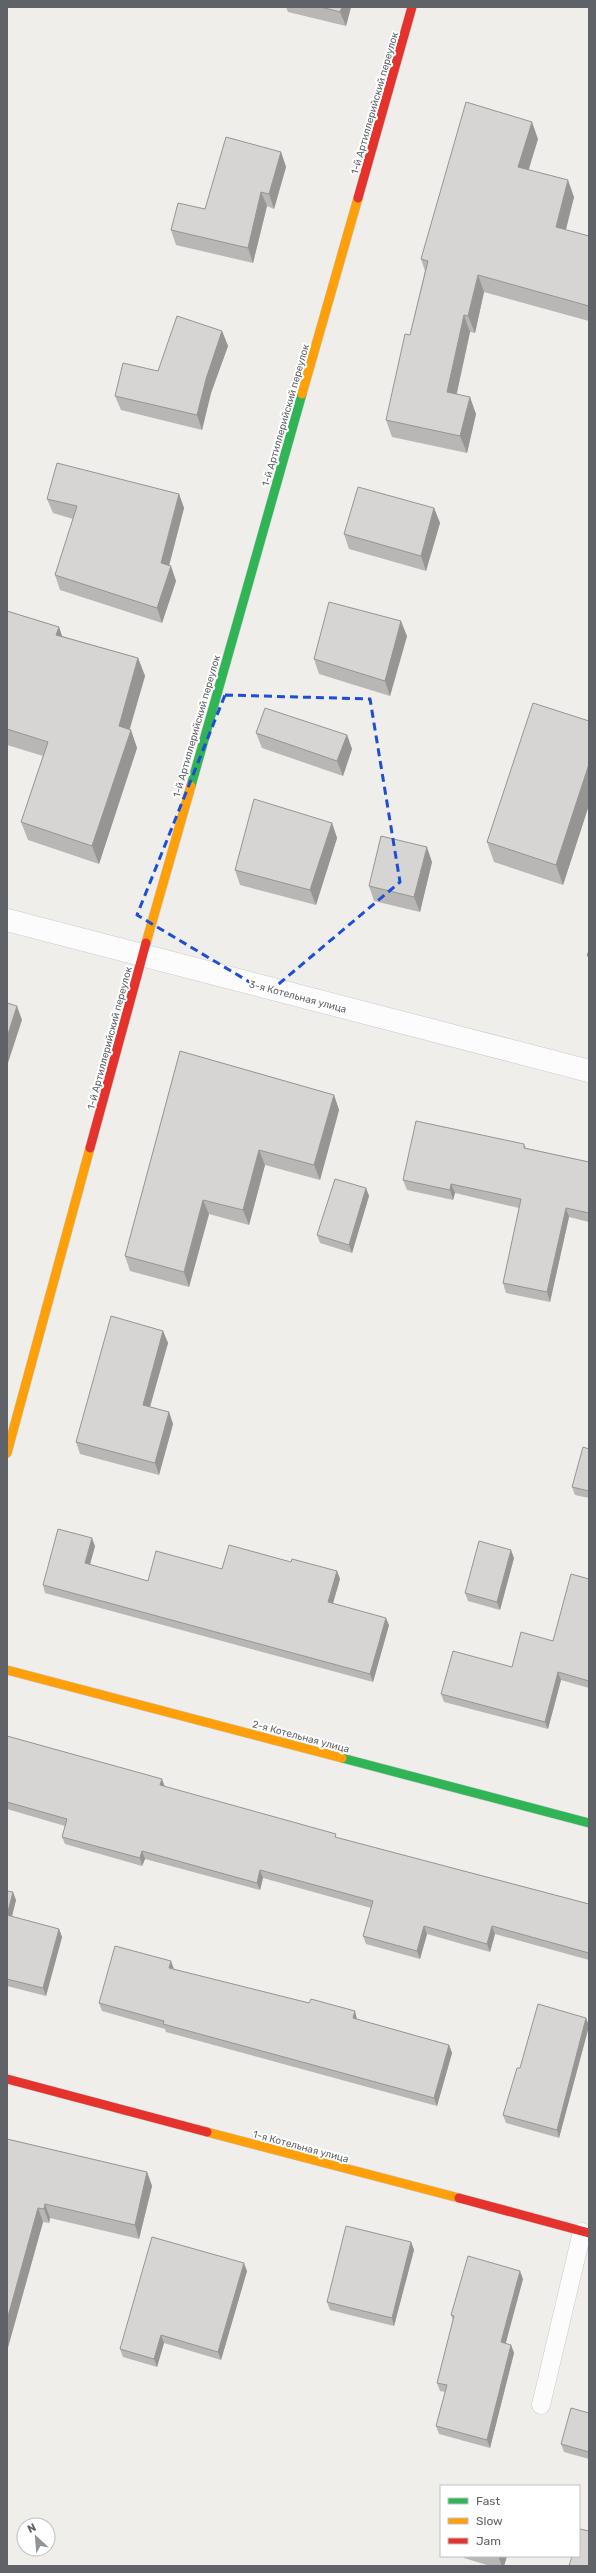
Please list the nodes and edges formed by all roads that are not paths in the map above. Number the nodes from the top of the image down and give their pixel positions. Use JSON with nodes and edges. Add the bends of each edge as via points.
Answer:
{"nodes":[{"id":1,"x":412,"y":7,"type":"edge"},
{"id":2,"x":7,"y":920,"type":"edge"},
{"id":3,"x":142,"y":955,"type":"junction"},
{"id":4,"x":589,"y":1071,"type":"edge"},
{"id":5,"x":7,"y":1453,"type":"edge"},
{"id":6,"x":7,"y":1670,"type":"edge"},
{"id":7,"x":589,"y":1823,"type":"edge"},
{"id":8,"x":7,"y":2080,"type":"edge"},
{"id":9,"x":586,"y":2233,"type":"edge"},
{"id":10,"x":541,"y":2405,"type":"dead end"}],
"edges":[{"from":1,"to":3,"type":"street","name":"1-й Артиллерийский переулок"},
{"from":2,"to":3,"type":"street","name":"3-я Котельная улица"},
{"from":3,"to":4,"type":"street","name":"3-я Котельная улица"},
{"from":3,"to":5,"type":"street","name":"1-й Артиллерийский переулок"},
{"from":6,"to":7,"type":"street","name":"2-я Котельная улица"},
{"from":8,"to":9,"type":"street","name":"1-я Котельная улица"},
{"from":9,"to":10,"type":"lane"}]}
